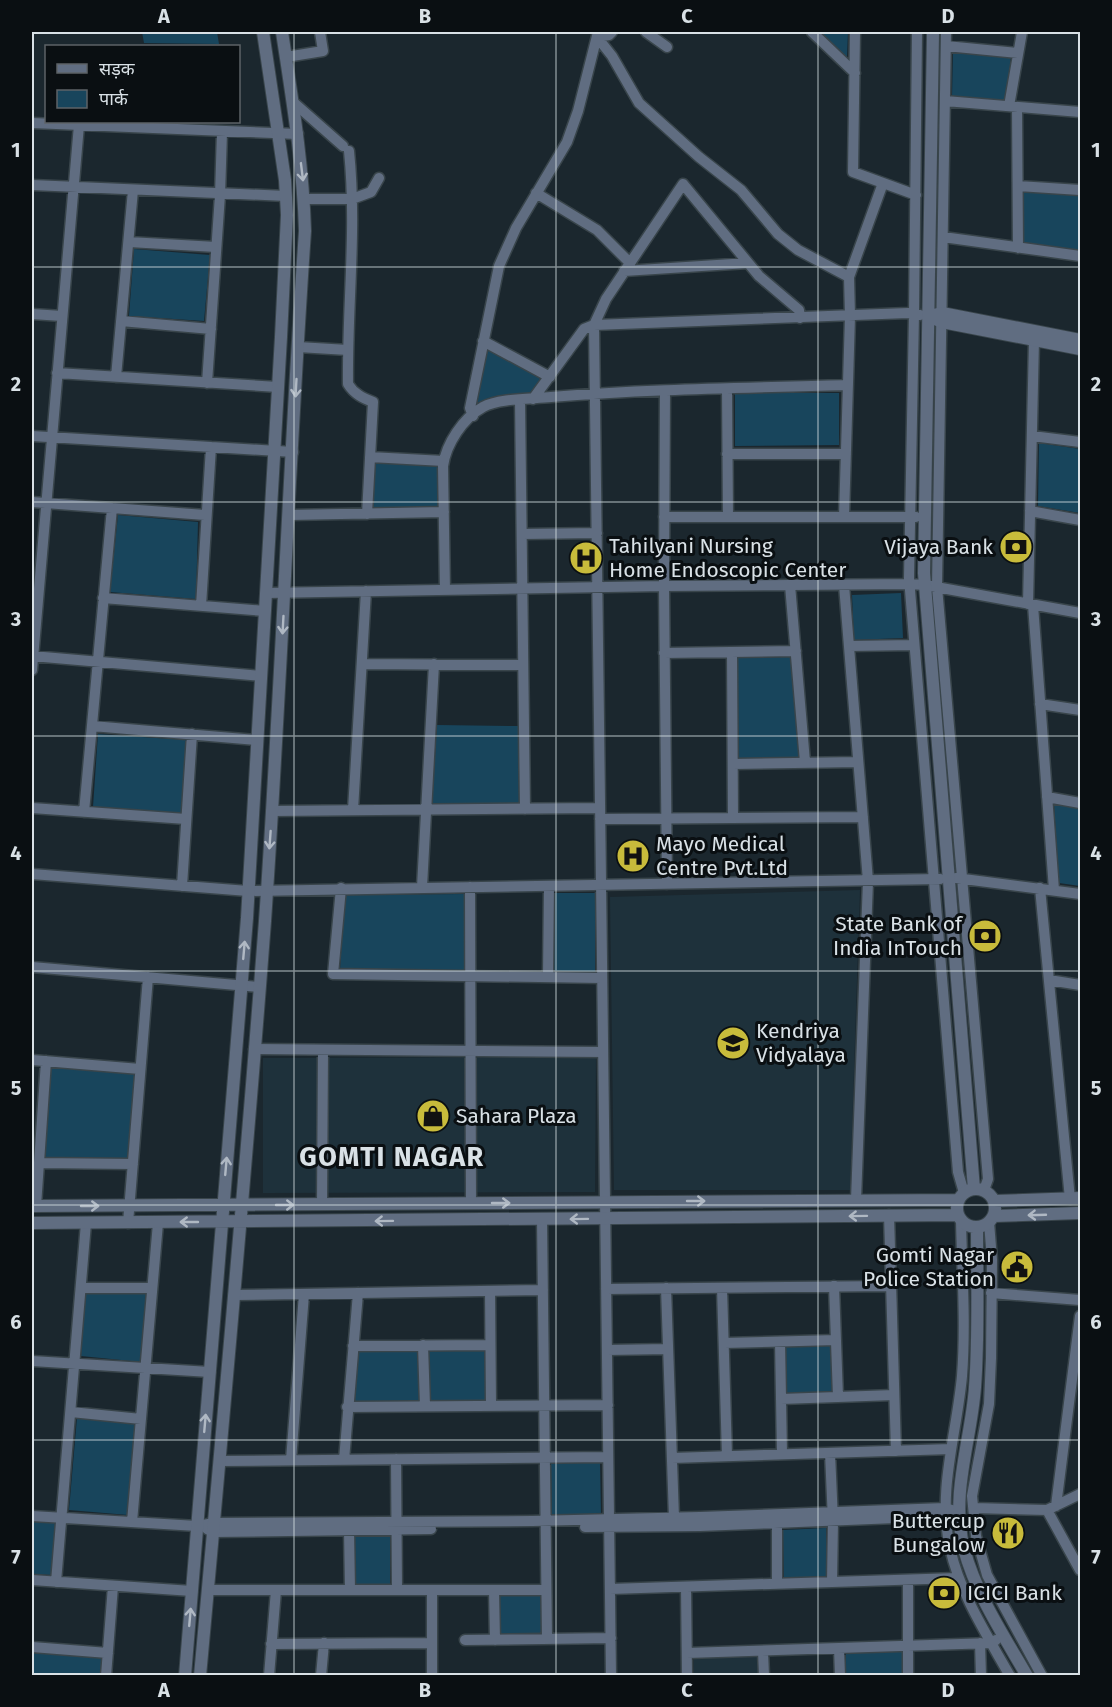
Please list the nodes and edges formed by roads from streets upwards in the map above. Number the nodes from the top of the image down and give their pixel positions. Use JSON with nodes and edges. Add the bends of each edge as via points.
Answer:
{"nodes":[{"id":1,"x":263,"y":32,"type":"edge"},
{"id":2,"x":282,"y":32,"type":"edge"},
{"id":3,"x":320,"y":32,"type":"edge"},
{"id":4,"x":612,"y":32,"type":"edge"},
{"id":5,"x":646,"y":32,"type":"edge"},
{"id":6,"x":812,"y":32,"type":"edge"},
{"id":7,"x":855,"y":32,"type":"edge"},
{"id":8,"x":917,"y":32,"type":"edge"},
{"id":9,"x":933,"y":32,"type":"edge"},
{"id":10,"x":946,"y":32,"type":"edge"},
{"id":11,"x":1022,"y":32,"type":"edge"},
{"id":12,"x":597,"y":34,"type":"edge"},
{"id":13,"x":946,"y":46,"type":"junction"},
{"id":14,"x":668,"y":47,"type":"dead end"},
{"id":15,"x":1018,"y":53,"type":"junction"},
{"id":16,"x":286,"y":57,"type":"junction"},
{"id":17,"x":855,"y":73,"type":"junction"},
{"id":18,"x":945,"y":101,"type":"junction"},
{"id":19,"x":293,"y":102,"type":"junction"},
{"id":20,"x":1013,"y":106,"type":"junction"},
{"id":21,"x":1080,"y":112,"type":"edge"},
{"id":22,"x":32,"y":123,"type":"edge"},
{"id":23,"x":79,"y":125,"type":"junction"},
{"id":24,"x":222,"y":132,"type":"junction"},
{"id":25,"x":279,"y":133,"type":"junction"},
{"id":26,"x":298,"y":134,"type":"junction"},
{"id":27,"x":379,"y":178,"type":"dead end"},
{"id":28,"x":883,"y":183,"type":"junction"},
{"id":29,"x":32,"y":185,"type":"edge"},
{"id":30,"x":1018,"y":186,"type":"junction"},
{"id":31,"x":73,"y":187,"type":"junction"},
{"id":32,"x":133,"y":190,"type":"junction"},
{"id":33,"x":1080,"y":190,"type":"edge"},
{"id":34,"x":536,"y":193,"type":"junction"},
{"id":35,"x":220,"y":195,"type":"junction"},
{"id":36,"x":915,"y":195,"type":"junction"},
{"id":37,"x":286,"y":196,"type":"junction"},
{"id":38,"x":304,"y":199,"type":"junction"},
{"id":39,"x":352,"y":200,"type":"junction"},
{"id":40,"x":943,"y":237,"type":"junction"},
{"id":41,"x":129,"y":242,"type":"junction"},
{"id":42,"x":216,"y":247,"type":"junction"},
{"id":43,"x":1018,"y":248,"type":"junction"},
{"id":44,"x":1080,"y":256,"type":"edge"},
{"id":45,"x":748,"y":263,"type":"junction"},
{"id":46,"x":627,"y":267,"type":"junction"},
{"id":47,"x":849,"y":277,"type":"junction"},
{"id":48,"x":32,"y":314,"type":"edge"},
{"id":49,"x":915,"y":314,"type":"junction"},
{"id":50,"x":62,"y":316,"type":"junction"},
{"id":51,"x":850,"y":316,"type":"junction"},
{"id":52,"x":928,"y":316,"type":"junction"},
{"id":53,"x":801,"y":318,"type":"junction"},
{"id":54,"x":942,"y":318,"type":"junction"},
{"id":55,"x":121,"y":321,"type":"junction"},
{"id":56,"x":594,"y":325,"type":"junction"},
{"id":57,"x":210,"y":329,"type":"junction"},
{"id":58,"x":1080,"y":339,"type":"edge"},
{"id":59,"x":1034,"y":340,"type":"junction"},
{"id":60,"x":483,"y":341,"type":"junction"},
{"id":61,"x":298,"y":347,"type":"junction"},
{"id":62,"x":1080,"y":349,"type":"edge"},
{"id":63,"x":348,"y":350,"type":"junction"},
{"id":64,"x":57,"y":373,"type":"junction"},
{"id":65,"x":116,"y":377,"type":"junction"},
{"id":66,"x":550,"y":377,"type":"junction"},
{"id":67,"x":207,"y":383,"type":"junction"},
{"id":68,"x":848,"y":385,"type":"junction"},
{"id":69,"x":278,"y":387,"type":"junction"},
{"id":70,"x":727,"y":389,"type":"junction"},
{"id":71,"x":665,"y":391,"type":"junction"},
{"id":72,"x":594,"y":393,"type":"junction"},
{"id":73,"x":533,"y":399,"type":"junction"},
{"id":74,"x":520,"y":400,"type":"junction"},
{"id":75,"x":473,"y":416,"type":"junction"},
{"id":76,"x":32,"y":436,"type":"edge"},
{"id":77,"x":1032,"y":436,"type":"junction"},
{"id":78,"x":51,"y":437,"type":"junction"},
{"id":79,"x":1080,"y":442,"type":"edge"},
{"id":80,"x":210,"y":447,"type":"junction"},
{"id":81,"x":274,"y":451,"type":"junction"},
{"id":82,"x":292,"y":452,"type":"junction"},
{"id":83,"x":727,"y":453,"type":"junction"},
{"id":84,"x":846,"y":454,"type":"junction"},
{"id":85,"x":370,"y":457,"type":"junction"},
{"id":86,"x":444,"y":461,"type":"junction"},
{"id":87,"x":32,"y":502,"type":"edge"},
{"id":88,"x":46,"y":503,"type":"junction"},
{"id":89,"x":112,"y":508,"type":"junction"},
{"id":90,"x":1030,"y":511,"type":"junction"},
{"id":91,"x":444,"y":513,"type":"junction"},
{"id":92,"x":367,"y":514,"type":"junction"},
{"id":93,"x":205,"y":515,"type":"junction"},
{"id":94,"x":289,"y":515,"type":"junction"},
{"id":95,"x":844,"y":516,"type":"junction"},
{"id":96,"x":664,"y":517,"type":"junction"},
{"id":97,"x":728,"y":517,"type":"junction"},
{"id":98,"x":910,"y":517,"type":"junction"},
{"id":99,"x":924,"y":518,"type":"junction"},
{"id":100,"x":1080,"y":520,"type":"edge"},
{"id":101,"x":597,"y":533,"type":"junction"},
{"id":102,"x":522,"y":534,"type":"junction"},
{"id":103,"x":909,"y":584,"type":"junction"},
{"id":104,"x":790,"y":585,"type":"junction"},
{"id":105,"x":844,"y":585,"type":"junction"},
{"id":106,"x":664,"y":586,"type":"junction"},
{"id":107,"x":931,"y":586,"type":"junction"},
{"id":108,"x":597,"y":587,"type":"junction"},
{"id":109,"x":522,"y":588,"type":"junction"},
{"id":110,"x":446,"y":590,"type":"junction"},
{"id":111,"x":366,"y":591,"type":"junction"},
{"id":112,"x":285,"y":592,"type":"junction"},
{"id":113,"x":266,"y":593,"type":"junction"},
{"id":114,"x":103,"y":598,"type":"junction"},
{"id":115,"x":1031,"y":604,"type":"junction"},
{"id":116,"x":201,"y":606,"type":"junction"},
{"id":117,"x":265,"y":610,"type":"junction"},
{"id":118,"x":1080,"y":613,"type":"edge"},
{"id":119,"x":915,"y":645,"type":"junction"},
{"id":120,"x":849,"y":646,"type":"junction"},
{"id":121,"x":796,"y":651,"type":"junction"},
{"id":122,"x":732,"y":652,"type":"junction"},
{"id":123,"x":664,"y":653,"type":"junction"},
{"id":124,"x":32,"y":656,"type":"edge"},
{"id":125,"x":98,"y":662,"type":"junction"},
{"id":126,"x":362,"y":664,"type":"junction"},
{"id":127,"x":434,"y":664,"type":"junction"},
{"id":128,"x":523,"y":665,"type":"junction"},
{"id":129,"x":32,"y":670,"type":"edge"},
{"id":130,"x":261,"y":676,"type":"junction"},
{"id":131,"x":1040,"y":704,"type":"junction"},
{"id":132,"x":1080,"y":710,"type":"edge"},
{"id":133,"x":92,"y":726,"type":"junction"},
{"id":134,"x":192,"y":734,"type":"junction"},
{"id":135,"x":257,"y":740,"type":"junction"},
{"id":136,"x":805,"y":762,"type":"junction"},
{"id":137,"x":858,"y":762,"type":"junction"},
{"id":138,"x":733,"y":764,"type":"junction"},
{"id":139,"x":1047,"y":797,"type":"junction"},
{"id":140,"x":1080,"y":803,"type":"edge"},
{"id":141,"x":32,"y":808,"type":"edge"},
{"id":142,"x":525,"y":809,"type":"junction"},
{"id":143,"x":353,"y":810,"type":"junction"},
{"id":144,"x":426,"y":810,"type":"junction"},
{"id":145,"x":272,"y":811,"type":"junction"},
{"id":146,"x":84,"y":812,"type":"junction"},
{"id":147,"x":600,"y":813,"type":"junction"},
{"id":148,"x":863,"y":817,"type":"junction"},
{"id":149,"x":666,"y":818,"type":"junction"},
{"id":150,"x":733,"y":818,"type":"junction"},
{"id":151,"x":186,"y":819,"type":"junction"},
{"id":152,"x":32,"y":874,"type":"edge"},
{"id":153,"x":948,"y":878,"type":"junction"},
{"id":154,"x":962,"y":878,"type":"junction"},
{"id":155,"x":934,"y":880,"type":"junction"},
{"id":156,"x":868,"y":881,"type":"junction"},
{"id":157,"x":667,"y":884,"type":"junction"},
{"id":158,"x":601,"y":885,"type":"junction"},
{"id":159,"x":182,"y":886,"type":"junction"},
{"id":160,"x":549,"y":886,"type":"junction"},
{"id":161,"x":422,"y":887,"type":"junction"},
{"id":162,"x":470,"y":887,"type":"junction"},
{"id":163,"x":341,"y":888,"type":"junction"},
{"id":164,"x":1040,"y":888,"type":"junction"},
{"id":165,"x":267,"y":889,"type":"junction"},
{"id":166,"x":1054,"y":890,"type":"junction"},
{"id":167,"x":248,"y":891,"type":"junction"},
{"id":168,"x":1080,"y":894,"type":"edge"},
{"id":169,"x":32,"y":967,"type":"edge"},
{"id":170,"x":470,"y":976,"type":"junction"},
{"id":171,"x":548,"y":976,"type":"junction"},
{"id":172,"x":148,"y":977,"type":"junction"},
{"id":173,"x":602,"y":978,"type":"junction"},
{"id":174,"x":1049,"y":980,"type":"junction"},
{"id":175,"x":241,"y":985,"type":"junction"},
{"id":176,"x":1080,"y":985,"type":"edge"},
{"id":177,"x":259,"y":987,"type":"junction"},
{"id":178,"x":254,"y":1049,"type":"junction"},
{"id":179,"x":323,"y":1050,"type":"junction"},
{"id":180,"x":470,"y":1051,"type":"junction"},
{"id":181,"x":603,"y":1052,"type":"junction"},
{"id":182,"x":32,"y":1060,"type":"edge"},
{"id":183,"x":46,"y":1061,"type":"junction"},
{"id":184,"x":141,"y":1069,"type":"junction"},
{"id":185,"x":39,"y":1163,"type":"junction"},
{"id":186,"x":133,"y":1164,"type":"junction"},
{"id":187,"x":970,"y":1193,"type":"junction"},
{"id":188,"x":1075,"y":1198,"type":"edge"},
{"id":189,"x":856,"y":1200,"type":"junction"},
{"id":190,"x":994,"y":1201,"type":"junction"},
{"id":191,"x":605,"y":1202,"type":"junction"},
{"id":192,"x":471,"y":1203,"type":"junction"},
{"id":193,"x":322,"y":1204,"type":"junction"},
{"id":194,"x":223,"y":1205,"type":"junction"},
{"id":195,"x":242,"y":1205,"type":"junction"},
{"id":196,"x":34,"y":1206,"type":"edge"},
{"id":197,"x":130,"y":1206,"type":"junction"},
{"id":198,"x":1080,"y":1214,"type":"edge"},
{"id":199,"x":889,"y":1215,"type":"junction"},
{"id":200,"x":960,"y":1217,"type":"junction"},
{"id":201,"x":605,"y":1218,"type":"junction"},
{"id":202,"x":542,"y":1219,"type":"junction"},
{"id":203,"x":991,"y":1219,"type":"junction"},
{"id":204,"x":222,"y":1222,"type":"junction"},
{"id":205,"x":240,"y":1222,"type":"junction"},
{"id":206,"x":32,"y":1223,"type":"edge"},
{"id":207,"x":87,"y":1223,"type":"junction"},
{"id":208,"x":128,"y":1223,"type":"junction"},
{"id":209,"x":158,"y":1223,"type":"junction"},
{"id":210,"x":977,"y":1228,"type":"junction"},
{"id":211,"x":834,"y":1286,"type":"junction"},
{"id":212,"x":890,"y":1286,"type":"junction"},
{"id":213,"x":81,"y":1288,"type":"junction"},
{"id":214,"x":152,"y":1288,"type":"junction"},
{"id":215,"x":666,"y":1288,"type":"junction"},
{"id":216,"x":722,"y":1288,"type":"junction"},
{"id":217,"x":606,"y":1289,"type":"junction"},
{"id":218,"x":543,"y":1290,"type":"junction"},
{"id":219,"x":490,"y":1291,"type":"junction"},
{"id":220,"x":358,"y":1293,"type":"junction"},
{"id":221,"x":991,"y":1293,"type":"junction"},
{"id":222,"x":304,"y":1294,"type":"junction"},
{"id":223,"x":234,"y":1295,"type":"junction"},
{"id":224,"x":1080,"y":1300,"type":"edge"},
{"id":225,"x":1080,"y":1316,"type":"edge"},
{"id":226,"x":836,"y":1340,"type":"junction"},
{"id":227,"x":780,"y":1342,"type":"junction"},
{"id":228,"x":724,"y":1343,"type":"junction"},
{"id":229,"x":423,"y":1345,"type":"junction"},
{"id":230,"x":490,"y":1345,"type":"junction"},
{"id":231,"x":353,"y":1346,"type":"junction"},
{"id":232,"x":668,"y":1349,"type":"junction"},
{"id":233,"x":607,"y":1350,"type":"junction"},
{"id":234,"x":32,"y":1361,"type":"edge"},
{"id":235,"x":75,"y":1364,"type":"junction"},
{"id":236,"x":145,"y":1368,"type":"junction"},
{"id":237,"x":210,"y":1372,"type":"junction"},
{"id":238,"x":894,"y":1395,"type":"junction"},
{"id":239,"x":838,"y":1397,"type":"junction"},
{"id":240,"x":781,"y":1399,"type":"junction"},
{"id":241,"x":608,"y":1405,"type":"junction"},
{"id":242,"x":425,"y":1406,"type":"junction"},
{"id":243,"x":491,"y":1406,"type":"junction"},
{"id":244,"x":544,"y":1406,"type":"junction"},
{"id":245,"x":347,"y":1407,"type":"junction"},
{"id":246,"x":1080,"y":1408,"type":"edge"},
{"id":247,"x":70,"y":1412,"type":"junction"},
{"id":248,"x":1068,"y":1413,"type":"junction"},
{"id":249,"x":141,"y":1419,"type":"junction"},
{"id":250,"x":951,"y":1449,"type":"junction"},
{"id":251,"x":896,"y":1450,"type":"junction"},
{"id":252,"x":830,"y":1453,"type":"junction"},
{"id":253,"x":782,"y":1454,"type":"junction"},
{"id":254,"x":727,"y":1456,"type":"junction"},
{"id":255,"x":545,"y":1457,"type":"junction"},
{"id":256,"x":608,"y":1457,"type":"junction"},
{"id":257,"x":672,"y":1458,"type":"junction"},
{"id":258,"x":396,"y":1459,"type":"junction"},
{"id":259,"x":291,"y":1460,"type":"junction"},
{"id":260,"x":344,"y":1460,"type":"junction"},
{"id":261,"x":219,"y":1461,"type":"junction"},
{"id":262,"x":1080,"y":1494,"type":"edge"},
{"id":263,"x":974,"y":1508,"type":"junction"},
{"id":264,"x":1051,"y":1508,"type":"junction"},
{"id":265,"x":945,"y":1512,"type":"junction"},
{"id":266,"x":32,"y":1516,"type":"edge"},
{"id":267,"x":832,"y":1516,"type":"junction"},
{"id":268,"x":959,"y":1517,"type":"junction"},
{"id":269,"x":62,"y":1518,"type":"junction"},
{"id":270,"x":674,"y":1518,"type":"junction"},
{"id":271,"x":975,"y":1520,"type":"junction"},
{"id":272,"x":132,"y":1522,"type":"junction"},
{"id":273,"x":609,"y":1523,"type":"junction"},
{"id":274,"x":777,"y":1523,"type":"junction"},
{"id":275,"x":545,"y":1524,"type":"junction"},
{"id":276,"x":197,"y":1526,"type":"junction"},
{"id":277,"x":396,"y":1526,"type":"junction"},
{"id":278,"x":214,"y":1527,"type":"junction"},
{"id":279,"x":349,"y":1530,"type":"junction"},
{"id":280,"x":1080,"y":1570,"type":"edge"},
{"id":281,"x":957,"y":1578,"type":"junction"},
{"id":282,"x":32,"y":1580,"type":"edge"},
{"id":283,"x":908,"y":1580,"type":"junction"},
{"id":284,"x":56,"y":1582,"type":"junction"},
{"id":285,"x":832,"y":1582,"type":"junction"},
{"id":286,"x":777,"y":1584,"type":"junction"},
{"id":287,"x":113,"y":1586,"type":"junction"},
{"id":288,"x":686,"y":1587,"type":"junction"},
{"id":289,"x":610,"y":1589,"type":"junction"},
{"id":290,"x":208,"y":1590,"type":"junction"},
{"id":291,"x":276,"y":1590,"type":"junction"},
{"id":292,"x":350,"y":1590,"type":"junction"},
{"id":293,"x":397,"y":1590,"type":"junction"},
{"id":294,"x":432,"y":1590,"type":"junction"},
{"id":295,"x":494,"y":1590,"type":"junction"},
{"id":296,"x":546,"y":1590,"type":"junction"},
{"id":297,"x":192,"y":1591,"type":"junction"},
{"id":298,"x":1004,"y":1635,"type":"junction"},
{"id":299,"x":611,"y":1638,"type":"junction"},
{"id":300,"x":547,"y":1639,"type":"junction"},
{"id":301,"x":465,"y":1640,"type":"dead end"},
{"id":302,"x":495,"y":1640,"type":"junction"},
{"id":303,"x":324,"y":1643,"type":"junction"},
{"id":304,"x":432,"y":1643,"type":"junction"},
{"id":305,"x":980,"y":1643,"type":"junction"},
{"id":306,"x":992,"y":1643,"type":"junction"},
{"id":307,"x":271,"y":1644,"type":"junction"},
{"id":308,"x":908,"y":1646,"type":"junction"},
{"id":309,"x":32,"y":1647,"type":"edge"},
{"id":310,"x":839,"y":1648,"type":"junction"},
{"id":311,"x":763,"y":1651,"type":"junction"},
{"id":312,"x":108,"y":1653,"type":"junction"},
{"id":313,"x":687,"y":1653,"type":"junction"},
{"id":314,"x":106,"y":1676,"type":"edge"},
{"id":315,"x":186,"y":1676,"type":"edge"},
{"id":316,"x":200,"y":1676,"type":"edge"},
{"id":317,"x":269,"y":1676,"type":"edge"},
{"id":318,"x":321,"y":1676,"type":"edge"},
{"id":319,"x":432,"y":1676,"type":"edge"},
{"id":320,"x":611,"y":1676,"type":"edge"},
{"id":321,"x":687,"y":1676,"type":"edge"},
{"id":322,"x":764,"y":1676,"type":"edge"},
{"id":323,"x":840,"y":1676,"type":"edge"},
{"id":324,"x":908,"y":1676,"type":"edge"},
{"id":325,"x":981,"y":1676,"type":"edge"},
{"id":326,"x":1010,"y":1676,"type":"edge"},
{"id":327,"x":1027,"y":1676,"type":"edge"},
{"id":328,"x":1042,"y":1676,"type":"edge"}],
"edges":[{"from":1,"to":25,"type":"street"},
{"from":2,"to":16,"type":"street"},
{"from":3,"to":16,"type":"street","via":[[323,51]]},
{"from":4,"to":12,"type":"street"},
{"from":5,"to":14,"type":"street"},
{"from":6,"to":17,"type":"street"},
{"from":7,"to":17,"type":"street"},
{"from":8,"to":36,"type":"street"},
{"from":9,"to":52,"type":"street"},
{"from":10,"to":13,"type":"street"},
{"from":11,"to":15,"type":"street"},
{"from":12,"to":34,"type":"street","via":[[570,134]]},
{"from":12,"to":47,"type":"street","via":[[639,103],[741,190],[778,234]]},
{"from":13,"to":15,"type":"street"},
{"from":13,"to":18,"type":"street"},
{"from":15,"to":20,"type":"street"},
{"from":16,"to":19,"type":"street"},
{"from":17,"to":28,"type":"street","via":[[853,172]]},
{"from":18,"to":20,"type":"street"},
{"from":18,"to":40,"type":"street"},
{"from":19,"to":26,"type":"street"},
{"from":19,"to":39,"type":"street","via":[[346,148]]},
{"from":20,"to":21,"type":"street"},
{"from":20,"to":30,"type":"street"},
{"from":22,"to":23,"type":"street"},
{"from":23,"to":24,"type":"street"},
{"from":23,"to":31,"type":"street"},
{"from":24,"to":25,"type":"street"},
{"from":24,"to":35,"type":"street"},
{"from":25,"to":26,"type":"street"},
{"from":25,"to":37,"type":"street"},
{"from":26,"to":38,"type":"street","one_way":true},
{"from":27,"to":39,"type":"street","via":[[371,192]]},
{"from":28,"to":36,"type":"street"},
{"from":28,"to":47,"type":"street"},
{"from":29,"to":31,"type":"street"},
{"from":30,"to":33,"type":"street"},
{"from":30,"to":43,"type":"street"},
{"from":31,"to":32,"type":"street"},
{"from":31,"to":50,"type":"street"},
{"from":32,"to":35,"type":"street"},
{"from":32,"to":41,"type":"street"},
{"from":34,"to":46,"type":"street","via":[[597,230]]},
{"from":34,"to":60,"type":"street","via":[[499,266]]},
{"from":35,"to":37,"type":"street"},
{"from":35,"to":42,"type":"street"},
{"from":36,"to":49,"type":"street"},
{"from":37,"to":69,"type":"street"},
{"from":38,"to":39,"type":"street"},
{"from":38,"to":61,"type":"street"},
{"from":39,"to":63,"type":"street"},
{"from":40,"to":43,"type":"street"},
{"from":40,"to":54,"type":"street"},
{"from":41,"to":42,"type":"street"},
{"from":41,"to":55,"type":"street"},
{"from":42,"to":57,"type":"street"},
{"from":43,"to":44,"type":"street"},
{"from":45,"to":46,"type":"street"},
{"from":45,"to":46,"type":"street","via":[[682,184]]},
{"from":45,"to":53,"type":"street","via":[[799,310]]},
{"from":46,"to":56,"type":"street"},
{"from":47,"to":51,"type":"street"},
{"from":48,"to":50,"type":"street"},
{"from":49,"to":51,"type":"street"},
{"from":49,"to":52,"type":"street"},
{"from":49,"to":98,"type":"street"},
{"from":50,"to":64,"type":"street"},
{"from":51,"to":53,"type":"street"},
{"from":51,"to":68,"type":"street"},
{"from":52,"to":54,"type":"street"},
{"from":52,"to":99,"type":"street"},
{"from":53,"to":56,"type":"street"},
{"from":54,"to":58,"type":"street"},
{"from":54,"to":59,"type":"street"},
{"from":54,"to":107,"type":"street"},
{"from":55,"to":57,"type":"street"},
{"from":55,"to":65,"type":"street"},
{"from":56,"to":66,"type":"street","via":[[585,329]]},
{"from":56,"to":72,"type":"street"},
{"from":57,"to":67,"type":"street"},
{"from":59,"to":62,"type":"street"},
{"from":59,"to":77,"type":"street"},
{"from":60,"to":66,"type":"street"},
{"from":60,"to":75,"type":"street","via":[[470,408]]},
{"from":61,"to":63,"type":"street"},
{"from":61,"to":82,"type":"street","one_way":true},
{"from":63,"to":85,"type":"street","via":[[348,384],[361,398],[373,402]]},
{"from":64,"to":65,"type":"street"},
{"from":64,"to":78,"type":"street"},
{"from":65,"to":67,"type":"street"},
{"from":66,"to":73,"type":"street"},
{"from":67,"to":69,"type":"street"},
{"from":68,"to":70,"type":"street"},
{"from":68,"to":84,"type":"street"},
{"from":69,"to":81,"type":"street"},
{"from":70,"to":71,"type":"street"},
{"from":70,"to":83,"type":"street"},
{"from":71,"to":72,"type":"street"},
{"from":71,"to":96,"type":"street"},
{"from":72,"to":73,"type":"street"},
{"from":72,"to":101,"type":"street"},
{"from":73,"to":74,"type":"street"},
{"from":74,"to":75,"type":"street","via":[[483,406]]},
{"from":74,"to":102,"type":"street"},
{"from":75,"to":86,"type":"street","via":[[456,434]]},
{"from":76,"to":78,"type":"street"},
{"from":77,"to":79,"type":"street"},
{"from":77,"to":90,"type":"street"},
{"from":78,"to":80,"type":"street"},
{"from":78,"to":88,"type":"street"},
{"from":80,"to":81,"type":"street"},
{"from":80,"to":93,"type":"street"},
{"from":81,"to":82,"type":"street"},
{"from":81,"to":113,"type":"street"},
{"from":82,"to":94,"type":"street"},
{"from":83,"to":84,"type":"street"},
{"from":83,"to":97,"type":"street"},
{"from":84,"to":95,"type":"street"},
{"from":85,"to":86,"type":"street"},
{"from":85,"to":92,"type":"street"},
{"from":86,"to":91,"type":"street"},
{"from":87,"to":88,"type":"street"},
{"from":88,"to":89,"type":"street"},
{"from":88,"to":124,"type":"street"},
{"from":89,"to":93,"type":"street"},
{"from":89,"to":114,"type":"street"},
{"from":90,"to":100,"type":"street"},
{"from":90,"to":115,"type":"street"},
{"from":91,"to":92,"type":"street"},
{"from":91,"to":110,"type":"street"},
{"from":92,"to":94,"type":"street"},
{"from":93,"to":116,"type":"street"},
{"from":94,"to":112,"type":"street"},
{"from":95,"to":97,"type":"street"},
{"from":95,"to":98,"type":"street"},
{"from":96,"to":97,"type":"street"},
{"from":96,"to":106,"type":"street"},
{"from":98,"to":99,"type":"street"},
{"from":98,"to":103,"type":"street"},
{"from":99,"to":107,"type":"street"},
{"from":101,"to":102,"type":"street"},
{"from":101,"to":108,"type":"street"},
{"from":102,"to":109,"type":"street"},
{"from":103,"to":105,"type":"street"},
{"from":103,"to":107,"type":"street"},
{"from":103,"to":119,"type":"street"},
{"from":104,"to":105,"type":"street"},
{"from":104,"to":106,"type":"street"},
{"from":104,"to":121,"type":"street"},
{"from":105,"to":120,"type":"street"},
{"from":106,"to":108,"type":"street"},
{"from":106,"to":123,"type":"street"},
{"from":107,"to":115,"type":"street"},
{"from":107,"to":153,"type":"street"},
{"from":107,"to":154,"type":"street"},
{"from":108,"to":109,"type":"street"},
{"from":108,"to":147,"type":"street"},
{"from":109,"to":110,"type":"street"},
{"from":109,"to":128,"type":"street"},
{"from":110,"to":111,"type":"street"},
{"from":111,"to":112,"type":"street"},
{"from":111,"to":126,"type":"street"},
{"from":112,"to":113,"type":"street"},
{"from":112,"to":145,"type":"street","one_way":true},
{"from":113,"to":117,"type":"street"},
{"from":114,"to":116,"type":"street"},
{"from":114,"to":125,"type":"street"},
{"from":115,"to":118,"type":"street"},
{"from":115,"to":131,"type":"street"},
{"from":116,"to":117,"type":"street"},
{"from":117,"to":130,"type":"street"},
{"from":119,"to":120,"type":"street"},
{"from":119,"to":155,"type":"street"},
{"from":120,"to":137,"type":"street"},
{"from":121,"to":122,"type":"street"},
{"from":121,"to":136,"type":"street"},
{"from":122,"to":123,"type":"street"},
{"from":122,"to":138,"type":"street"},
{"from":123,"to":149,"type":"street"},
{"from":124,"to":125,"type":"street"},
{"from":124,"to":129,"type":"street"},
{"from":125,"to":130,"type":"street"},
{"from":125,"to":133,"type":"street"},
{"from":126,"to":127,"type":"street"},
{"from":126,"to":143,"type":"street"},
{"from":127,"to":128,"type":"street"},
{"from":127,"to":144,"type":"street"},
{"from":128,"to":142,"type":"street"},
{"from":130,"to":135,"type":"street"},
{"from":131,"to":132,"type":"street"},
{"from":131,"to":139,"type":"street"},
{"from":133,"to":134,"type":"street"},
{"from":133,"to":146,"type":"street"},
{"from":134,"to":135,"type":"street"},
{"from":134,"to":151,"type":"street"},
{"from":135,"to":167,"type":"street"},
{"from":136,"to":137,"type":"street"},
{"from":136,"to":138,"type":"street"},
{"from":137,"to":148,"type":"street"},
{"from":138,"to":150,"type":"street"},
{"from":139,"to":140,"type":"street"},
{"from":139,"to":166,"type":"street"},
{"from":141,"to":146,"type":"street"},
{"from":142,"to":144,"type":"street"},
{"from":142,"to":147,"type":"street"},
{"from":143,"to":144,"type":"street"},
{"from":143,"to":145,"type":"street"},
{"from":144,"to":161,"type":"street"},
{"from":145,"to":165,"type":"street","one_way":true},
{"from":146,"to":151,"type":"street"},
{"from":147,"to":149,"type":"street"},
{"from":147,"to":158,"type":"street"},
{"from":148,"to":150,"type":"street"},
{"from":148,"to":156,"type":"street"},
{"from":149,"to":150,"type":"street"},
{"from":149,"to":157,"type":"street"},
{"from":151,"to":159,"type":"street"},
{"from":152,"to":159,"type":"street"},
{"from":153,"to":154,"type":"street"},
{"from":153,"to":155,"type":"street"},
{"from":153,"to":187,"type":"street"},
{"from":154,"to":164,"type":"street"},
{"from":154,"to":187,"type":"street","via":[[988,1179]]},
{"from":155,"to":156,"type":"street"},
{"from":155,"to":187,"type":"street","via":[[958,1172]]},
{"from":156,"to":157,"type":"street"},
{"from":156,"to":189,"type":"street"},
{"from":157,"to":158,"type":"street"},
{"from":158,"to":160,"type":"street"},
{"from":158,"to":173,"type":"street"},
{"from":159,"to":167,"type":"street"},
{"from":160,"to":162,"type":"street"},
{"from":160,"to":171,"type":"street"},
{"from":161,"to":162,"type":"street"},
{"from":161,"to":163,"type":"street"},
{"from":162,"to":170,"type":"street"},
{"from":163,"to":165,"type":"street"},
{"from":163,"to":170,"type":"street","via":[[333,974]]},
{"from":164,"to":166,"type":"street"},
{"from":164,"to":174,"type":"street"},
{"from":165,"to":167,"type":"street"},
{"from":165,"to":177,"type":"street"},
{"from":166,"to":168,"type":"street"},
{"from":175,"to":167,"type":"street","one_way":true},
{"from":169,"to":172,"type":"street"},
{"from":170,"to":171,"type":"street"},
{"from":170,"to":180,"type":"street"},
{"from":171,"to":173,"type":"street"},
{"from":172,"to":175,"type":"street"},
{"from":172,"to":184,"type":"street"},
{"from":173,"to":181,"type":"street"},
{"from":174,"to":176,"type":"street"},
{"from":174,"to":188,"type":"street"},
{"from":175,"to":177,"type":"street"},
{"from":194,"to":175,"type":"street","one_way":true},
{"from":177,"to":178,"type":"street"},
{"from":178,"to":179,"type":"street"},
{"from":178,"to":195,"type":"street"},
{"from":179,"to":180,"type":"street"},
{"from":179,"to":193,"type":"street"},
{"from":180,"to":181,"type":"street"},
{"from":180,"to":192,"type":"street"},
{"from":181,"to":191,"type":"street"},
{"from":182,"to":183,"type":"street"},
{"from":183,"to":184,"type":"street"},
{"from":183,"to":185,"type":"street"},
{"from":184,"to":186,"type":"street"},
{"from":185,"to":186,"type":"street"},
{"from":185,"to":196,"type":"street"},
{"from":186,"to":197,"type":"street"},
{"from":187,"to":189,"type":"street"},
{"from":187,"to":190,"type":"street","via":[[991,1195]]},
{"from":187,"to":200,"type":"street"},
{"from":188,"to":190,"type":"street"},
{"from":191,"to":189,"type":"street","one_way":true},
{"from":190,"to":203,"type":"street"},
{"from":192,"to":191,"type":"street","one_way":true},
{"from":191,"to":201,"type":"street"},
{"from":192,"to":193,"type":"street"},
{"from":195,"to":193,"type":"street","one_way":true},
{"from":194,"to":195,"type":"street"},
{"from":194,"to":197,"type":"street"},
{"from":194,"to":204,"type":"street"},
{"from":195,"to":205,"type":"street"},
{"from":196,"to":197,"type":"street","one_way":true},
{"from":197,"to":208,"type":"street"},
{"from":198,"to":203,"type":"street","one_way":true},
{"from":199,"to":200,"type":"street"},
{"from":199,"to":201,"type":"street","one_way":true},
{"from":199,"to":212,"type":"street"},
{"from":200,"to":210,"type":"street"},
{"from":200,"to":250,"type":"street","via":[[962,1377]]},
{"from":201,"to":202,"type":"street","one_way":true},
{"from":201,"to":217,"type":"street"},
{"from":202,"to":205,"type":"street","one_way":true},
{"from":202,"to":218,"type":"street"},
{"from":203,"to":210,"type":"street"},
{"from":203,"to":221,"type":"street"},
{"from":204,"to":205,"type":"street"},
{"from":204,"to":209,"type":"street","one_way":true},
{"from":204,"to":237,"type":"street"},
{"from":205,"to":223,"type":"street"},
{"from":206,"to":207,"type":"street"},
{"from":207,"to":208,"type":"street"},
{"from":207,"to":213,"type":"street"},
{"from":208,"to":209,"type":"street"},
{"from":209,"to":214,"type":"street"},
{"from":210,"to":268,"type":"street","via":[[975,1388],[959,1492]]},
{"from":211,"to":212,"type":"street"},
{"from":211,"to":216,"type":"street"},
{"from":211,"to":226,"type":"street"},
{"from":212,"to":238,"type":"street"},
{"from":213,"to":214,"type":"street"},
{"from":213,"to":235,"type":"street"},
{"from":214,"to":236,"type":"street"},
{"from":215,"to":216,"type":"street"},
{"from":215,"to":217,"type":"street"},
{"from":215,"to":232,"type":"street"},
{"from":216,"to":228,"type":"street"},
{"from":217,"to":233,"type":"street"},
{"from":218,"to":219,"type":"street"},
{"from":218,"to":244,"type":"street"},
{"from":219,"to":220,"type":"street"},
{"from":219,"to":230,"type":"street"},
{"from":220,"to":222,"type":"street"},
{"from":220,"to":231,"type":"street"},
{"from":221,"to":224,"type":"street"},
{"from":221,"to":263,"type":"street","via":[[989,1404],[975,1473]]},
{"from":222,"to":223,"type":"street"},
{"from":222,"to":259,"type":"street"},
{"from":223,"to":261,"type":"street"},
{"from":225,"to":248,"type":"street"},
{"from":226,"to":227,"type":"street"},
{"from":226,"to":239,"type":"street"},
{"from":227,"to":228,"type":"street"},
{"from":227,"to":240,"type":"street"},
{"from":228,"to":254,"type":"street"},
{"from":229,"to":230,"type":"street"},
{"from":229,"to":231,"type":"street"},
{"from":229,"to":242,"type":"street"},
{"from":230,"to":243,"type":"street"},
{"from":231,"to":245,"type":"street"},
{"from":232,"to":233,"type":"street"},
{"from":232,"to":257,"type":"street"},
{"from":233,"to":241,"type":"street"},
{"from":234,"to":235,"type":"street"},
{"from":235,"to":236,"type":"street"},
{"from":235,"to":247,"type":"street"},
{"from":236,"to":237,"type":"street"},
{"from":236,"to":249,"type":"street"},
{"from":276,"to":237,"type":"street","one_way":true},
{"from":238,"to":239,"type":"street"},
{"from":238,"to":251,"type":"street"},
{"from":239,"to":240,"type":"street"},
{"from":240,"to":253,"type":"street"},
{"from":241,"to":244,"type":"street"},
{"from":241,"to":256,"type":"street"},
{"from":242,"to":243,"type":"street"},
{"from":242,"to":245,"type":"street"},
{"from":243,"to":244,"type":"street"},
{"from":244,"to":255,"type":"street"},
{"from":245,"to":260,"type":"street"},
{"from":246,"to":248,"type":"street"},
{"from":247,"to":249,"type":"street"},
{"from":247,"to":269,"type":"street"},
{"from":248,"to":264,"type":"street"},
{"from":249,"to":272,"type":"street"},
{"from":250,"to":251,"type":"street"},
{"from":250,"to":265,"type":"street"},
{"from":251,"to":252,"type":"street"},
{"from":252,"to":253,"type":"street"},
{"from":252,"to":267,"type":"street"},
{"from":253,"to":254,"type":"street"},
{"from":254,"to":257,"type":"street"},
{"from":255,"to":256,"type":"street"},
{"from":255,"to":258,"type":"street"},
{"from":255,"to":275,"type":"street"},
{"from":256,"to":273,"type":"street"},
{"from":257,"to":270,"type":"street"},
{"from":258,"to":260,"type":"street"},
{"from":258,"to":277,"type":"street"},
{"from":259,"to":260,"type":"street"},
{"from":259,"to":261,"type":"street"},
{"from":261,"to":278,"type":"street"},
{"from":262,"to":264,"type":"street"},
{"from":263,"to":264,"type":"street"},
{"from":263,"to":271,"type":"street"},
{"from":264,"to":280,"type":"street"},
{"from":265,"to":267,"type":"street"},
{"from":265,"to":268,"type":"street"},
{"from":265,"to":281,"type":"street"},
{"from":266,"to":269,"type":"street"},
{"from":267,"to":270,"type":"street"},
{"from":267,"to":274,"type":"street"},
{"from":267,"to":285,"type":"street"},
{"from":268,"to":271,"type":"street"},
{"from":268,"to":298,"type":"street","via":[[978,1587]]},
{"from":269,"to":272,"type":"street"},
{"from":269,"to":284,"type":"street"},
{"from":270,"to":273,"type":"street"},
{"from":271,"to":328,"type":"street","via":[[987,1575]]},
{"from":272,"to":276,"type":"street"},
{"from":273,"to":274,"type":"street"},
{"from":273,"to":275,"type":"street"},
{"from":273,"to":289,"type":"street"},
{"from":274,"to":286,"type":"street"},
{"from":275,"to":277,"type":"street"},
{"from":275,"to":296,"type":"street"},
{"from":276,"to":278,"type":"street"},
{"from":276,"to":297,"type":"street"},
{"from":277,"to":278,"type":"street"},
{"from":277,"to":279,"type":"street"},
{"from":277,"to":293,"type":"street"},
{"from":278,"to":279,"type":"street"},
{"from":278,"to":290,"type":"street"},
{"from":279,"to":292,"type":"street"},
{"from":281,"to":283,"type":"street"},
{"from":281,"to":306,"type":"street"},
{"from":282,"to":284,"type":"street"},
{"from":283,"to":285,"type":"street"},
{"from":283,"to":308,"type":"street"},
{"from":284,"to":287,"type":"street"},
{"from":285,"to":286,"type":"street"},
{"from":286,"to":288,"type":"street"},
{"from":287,"to":297,"type":"street"},
{"from":287,"to":312,"type":"street"},
{"from":288,"to":289,"type":"street"},
{"from":288,"to":313,"type":"street"},
{"from":289,"to":299,"type":"street"},
{"from":290,"to":291,"type":"street"},
{"from":290,"to":316,"type":"street"},
{"from":291,"to":292,"type":"street"},
{"from":291,"to":307,"type":"street"},
{"from":292,"to":293,"type":"street"},
{"from":293,"to":294,"type":"street"},
{"from":294,"to":295,"type":"street"},
{"from":294,"to":304,"type":"street"},
{"from":295,"to":296,"type":"street"},
{"from":295,"to":302,"type":"street"},
{"from":296,"to":300,"type":"street"},
{"from":315,"to":297,"type":"street","one_way":true},
{"from":298,"to":306,"type":"street"},
{"from":298,"to":327,"type":"street"},
{"from":299,"to":300,"type":"street"},
{"from":299,"to":320,"type":"street"},
{"from":300,"to":302,"type":"street"},
{"from":301,"to":302,"type":"street"},
{"from":303,"to":304,"type":"street"},
{"from":303,"to":307,"type":"street"},
{"from":303,"to":318,"type":"street"},
{"from":304,"to":319,"type":"street"},
{"from":305,"to":306,"type":"street"},
{"from":305,"to":308,"type":"street"},
{"from":305,"to":325,"type":"street"},
{"from":306,"to":326,"type":"street"},
{"from":307,"to":317,"type":"street"},
{"from":308,"to":310,"type":"street"},
{"from":308,"to":324,"type":"street"},
{"from":309,"to":312,"type":"street"},
{"from":310,"to":311,"type":"street"},
{"from":310,"to":323,"type":"street"},
{"from":311,"to":313,"type":"street"},
{"from":311,"to":322,"type":"street"},
{"from":312,"to":314,"type":"street"},
{"from":313,"to":321,"type":"street"}]}
